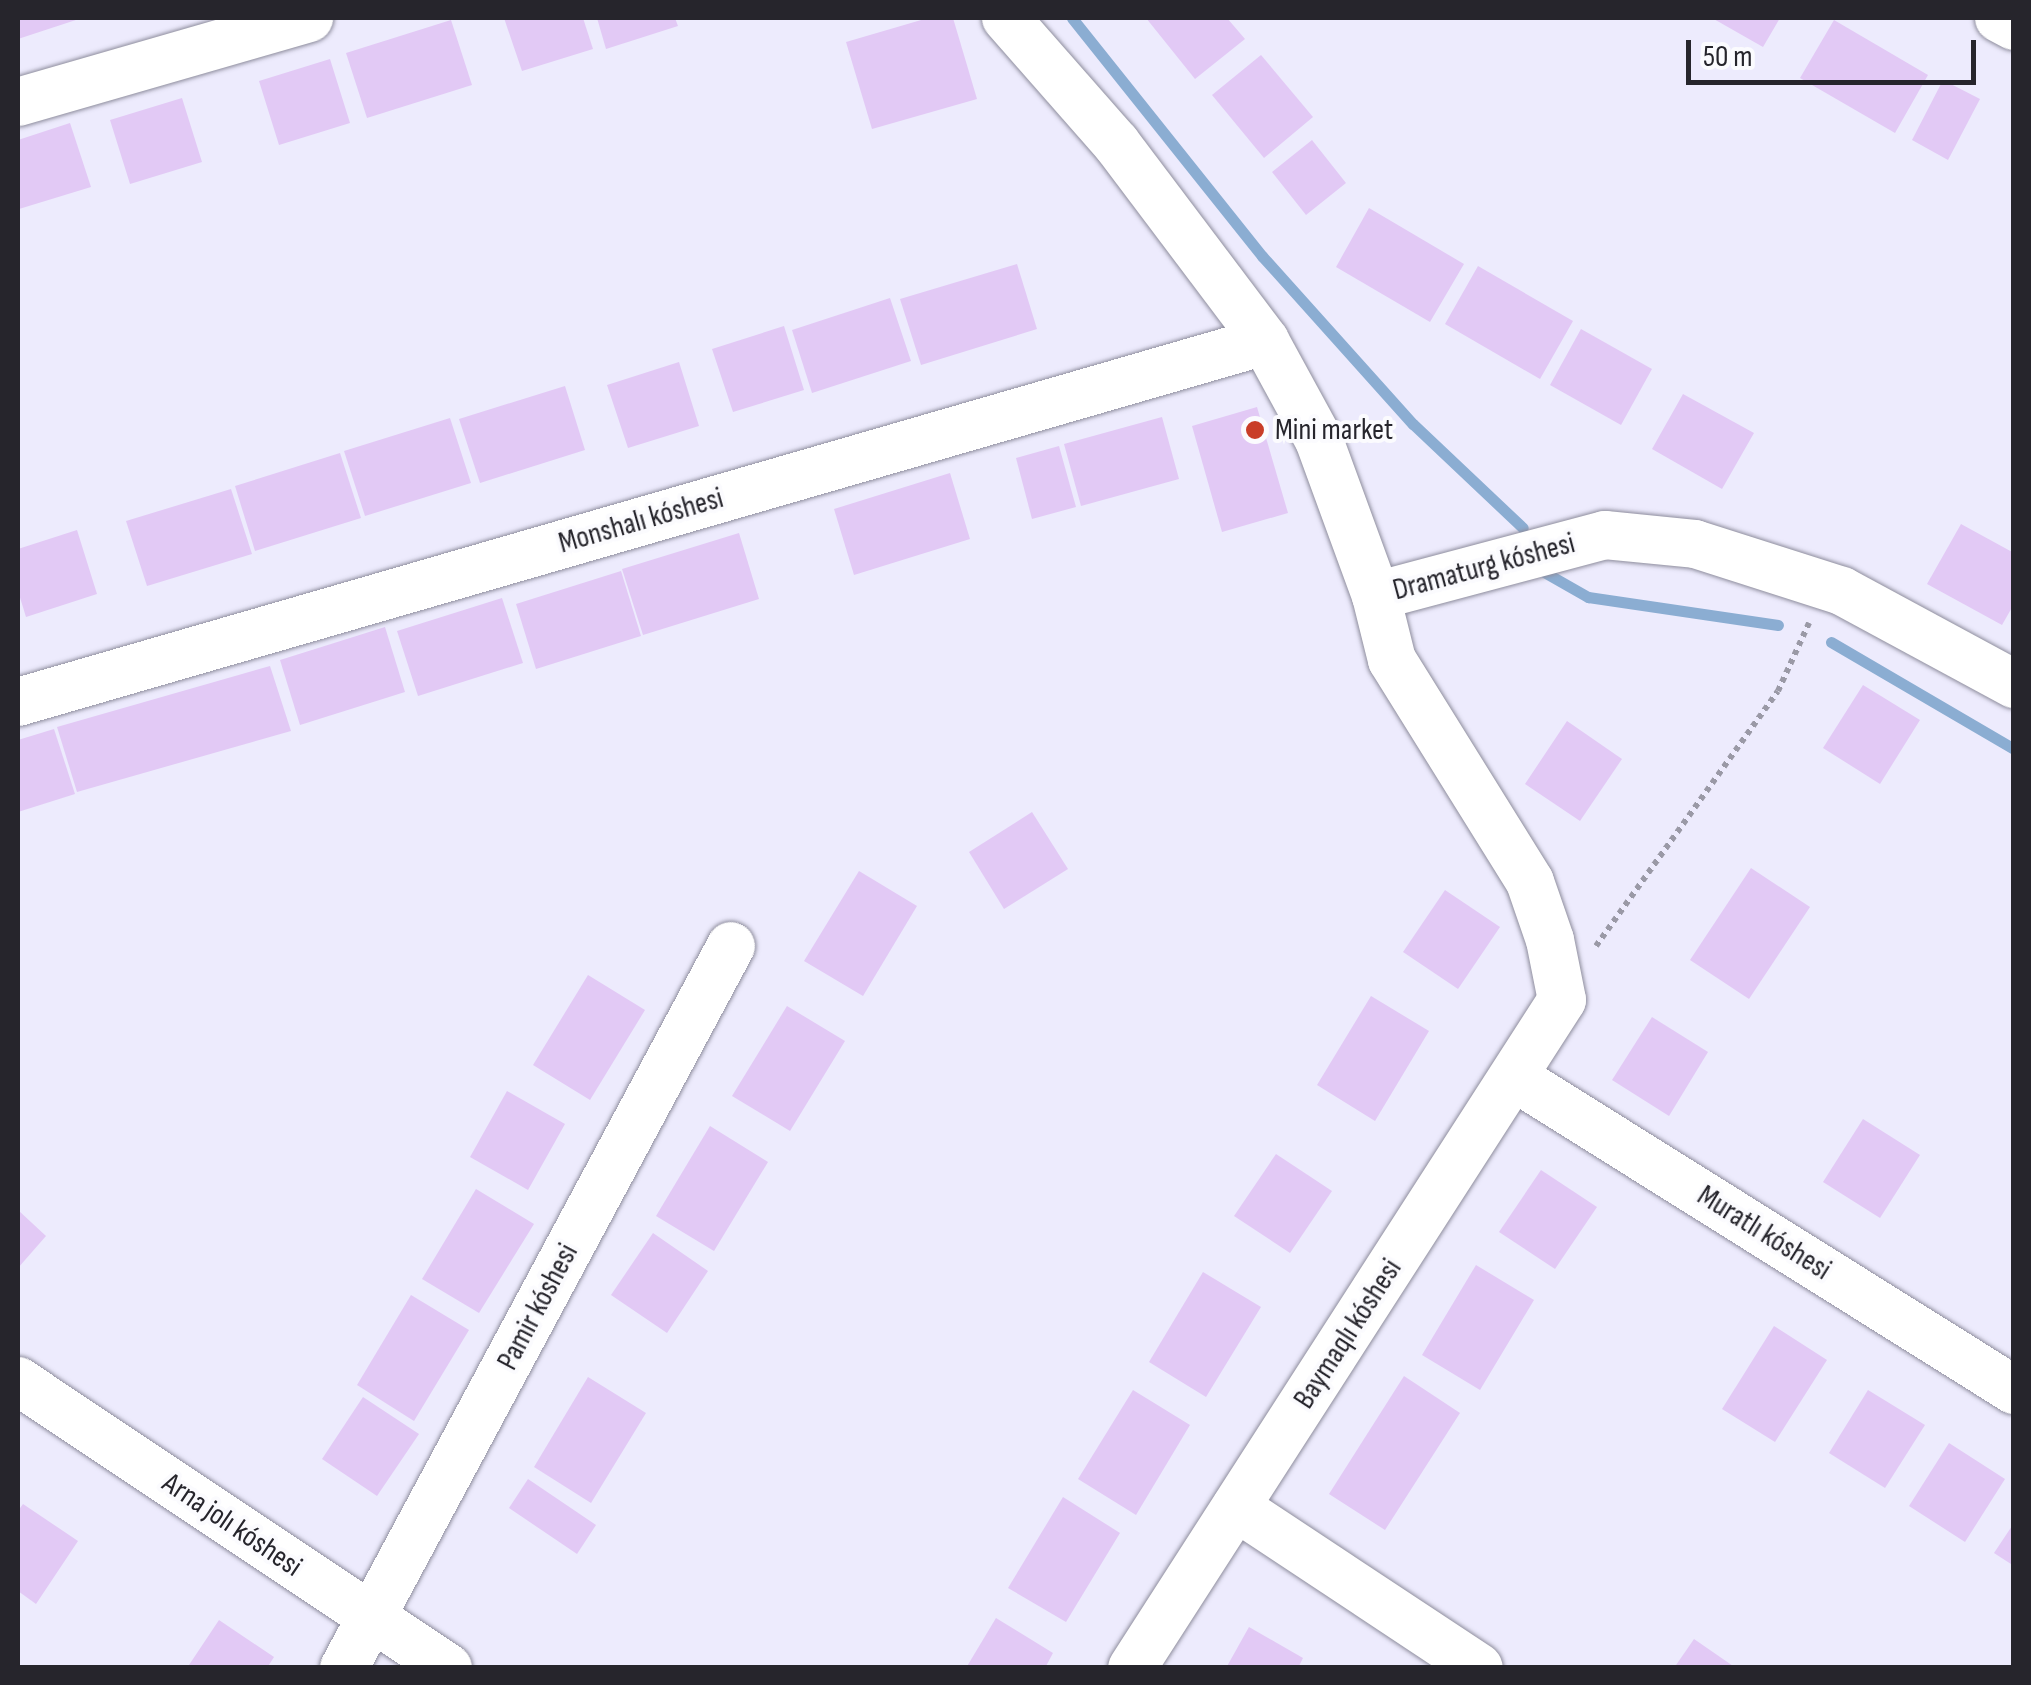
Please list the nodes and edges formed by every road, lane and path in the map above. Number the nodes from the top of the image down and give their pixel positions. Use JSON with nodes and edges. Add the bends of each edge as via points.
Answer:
{"nodes":[{"id":1,"x":310,"y":18,"type":"edge"},
{"id":2,"x":1006,"y":18,"type":"edge"},
{"id":3,"x":2000,"y":18,"type":"edge"},
{"id":4,"x":2014,"y":26,"type":"edge"},
{"id":5,"x":18,"y":102,"type":"edge"},
{"id":6,"x":1265,"y":341,"type":"junction"},
{"id":7,"x":1828,"y":587,"type":"junction"},
{"id":8,"x":1376,"y":596,"type":"junction"},
{"id":9,"x":2014,"y":684,"type":"edge"},
{"id":10,"x":18,"y":702,"type":"edge"},
{"id":11,"x":731,"y":946,"type":"dead end"},
{"id":12,"x":1562,"y":1000,"type":"junction"},
{"id":13,"x":1514,"y":1077,"type":"junction"},
{"id":14,"x":18,"y":1381,"type":"edge"},
{"id":15,"x":2014,"y":1390,"type":"edge"},
{"id":16,"x":1236,"y":1507,"type":"junction"},
{"id":17,"x":372,"y":1619,"type":"junction"},
{"id":18,"x":344,"y":1668,"type":"edge"},
{"id":19,"x":448,"y":1668,"type":"edge"},
{"id":20,"x":1132,"y":1668,"type":"edge"},
{"id":21,"x":1479,"y":1668,"type":"edge"}],
"edges":[{"from":1,"to":5,"type":"street"},
{"from":2,"to":6,"type":"street","name":"Dramaturg kóshesi","via":[[1116,143]]},
{"from":3,"to":4,"type":"street"},
{"from":6,"to":8,"type":"street","name":"Dramaturg kóshesi","via":[[1319,440]]},
{"from":6,"to":10,"type":"street","name":"Monshalı kóshesi"},
{"from":7,"to":8,"type":"street","name":"Dramaturg kóshesi","via":[[1696,544],[1604,534]]},
{"from":7,"to":9,"type":"street","name":"Dramaturg kóshesi"},
{"from":7,"to":12,"type":"path","via":[[1778,690]]},
{"from":8,"to":12,"type":"street","via":[[1392,660],[1530,882]]},
{"from":11,"to":17,"type":"street","name":"Pamir kóshesi"},
{"from":12,"to":13,"type":"street","name":"Baymaqlı kóshesi"},
{"from":13,"to":15,"type":"street","name":"Muratlı kóshesi"},
{"from":13,"to":16,"type":"street","name":"Baymaqlı kóshesi"},
{"from":14,"to":17,"type":"street","name":"Arna jolı kóshesi"},
{"from":16,"to":20,"type":"street","name":"Baymaqlı kóshesi"},
{"from":16,"to":21,"type":"street"},
{"from":17,"to":18,"type":"street","name":"Pamir kóshesi"},
{"from":17,"to":19,"type":"street","name":"Arna jolı kóshesi"}]}
